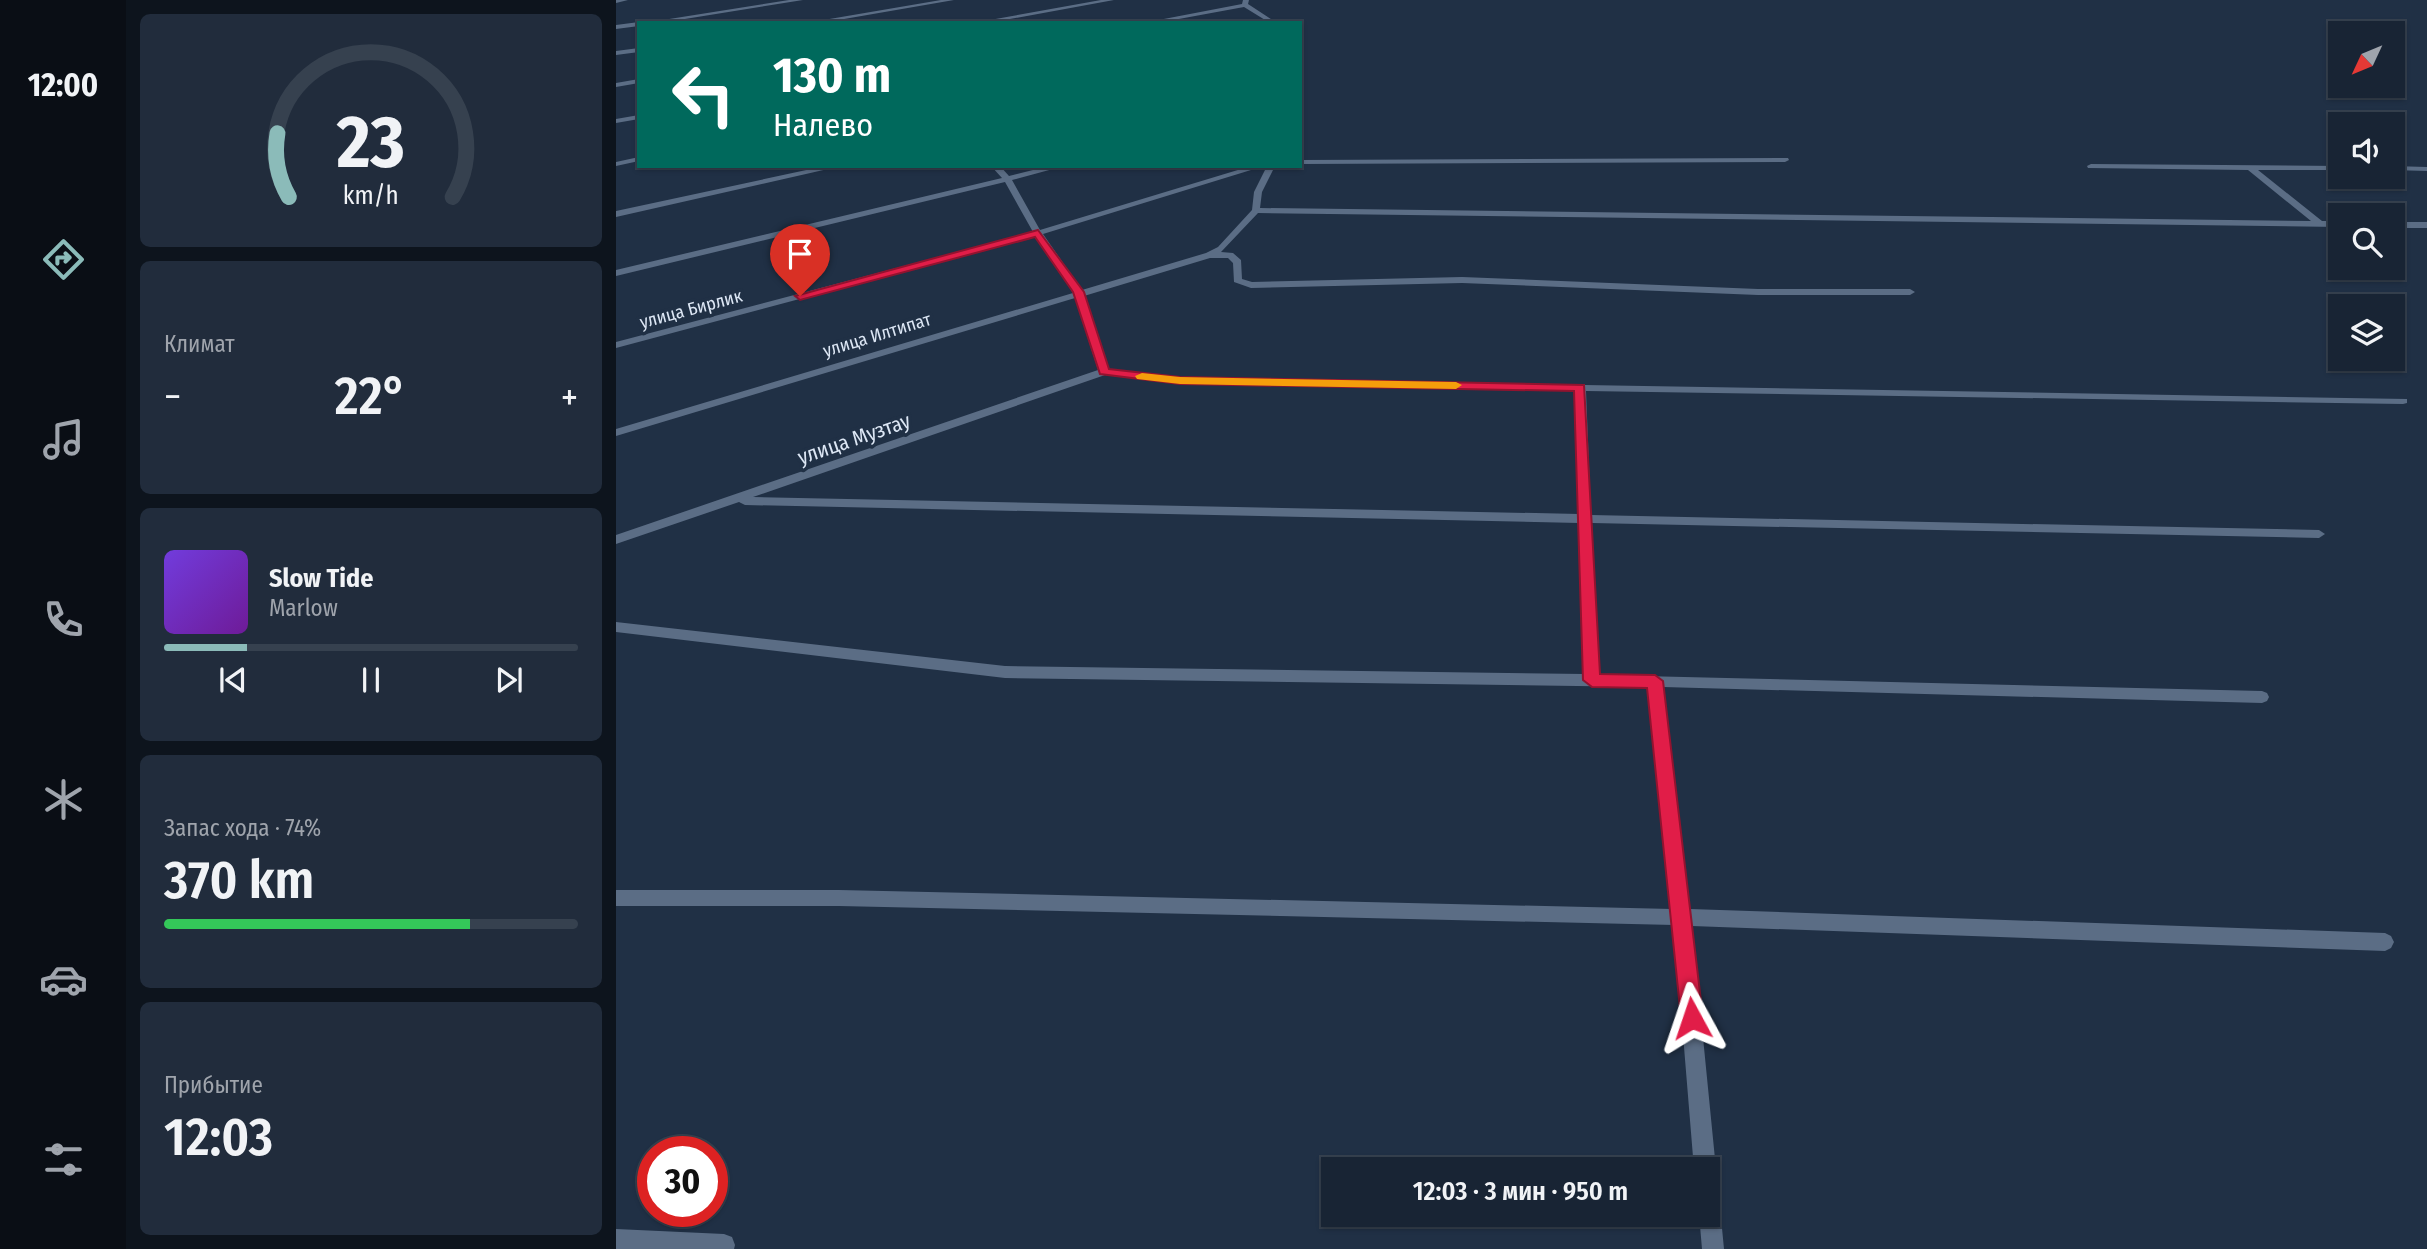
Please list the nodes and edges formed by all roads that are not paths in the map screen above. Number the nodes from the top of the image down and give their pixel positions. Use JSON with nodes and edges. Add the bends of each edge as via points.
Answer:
{"nodes":[{"id":1,"x":625,"y":0,"type":"edge"},
{"id":2,"x":800,"y":0,"type":"edge"},
{"id":3,"x":951,"y":0,"type":"edge"},
{"id":4,"x":1111,"y":0,"type":"edge"},
{"id":5,"x":616,"y":1,"type":"edge"},
{"id":6,"x":1246,"y":2,"type":"edge"},
{"id":7,"x":660,"y":21,"type":"edge"},
{"id":8,"x":821,"y":21,"type":"edge"},
{"id":9,"x":988,"y":21,"type":"edge"},
{"id":10,"x":1156,"y":21,"type":"edge"},
{"id":11,"x":1271,"y":21,"type":"edge"},
{"id":12,"x":637,"y":24,"type":"edge"},
{"id":13,"x":616,"y":27,"type":"edge"},
{"id":14,"x":637,"y":50,"type":"edge"},
{"id":15,"x":616,"y":53,"type":"edge"},
{"id":16,"x":637,"y":81,"type":"edge"},
{"id":17,"x":616,"y":85,"type":"edge"},
{"id":18,"x":637,"y":117,"type":"edge"},
{"id":19,"x":616,"y":121,"type":"edge"},
{"id":20,"x":637,"y":159,"type":"edge"},
{"id":21,"x":1785,"y":160,"type":"dead end"},
{"id":22,"x":1302,"y":162,"type":"edge"},
{"id":23,"x":616,"y":163,"type":"edge"},
{"id":24,"x":2091,"y":166,"type":"dead end"},
{"id":25,"x":2250,"y":167,"type":"junction"},
{"id":26,"x":828,"y":168,"type":"edge"},
{"id":27,"x":997,"y":168,"type":"edge"},
{"id":28,"x":1051,"y":168,"type":"edge"},
{"id":29,"x":1252,"y":168,"type":"edge"},
{"id":30,"x":1270,"y":168,"type":"edge"},
{"id":31,"x":2328,"y":168,"type":"edge"},
{"id":32,"x":2405,"y":168,"type":"edge"},
{"id":33,"x":2427,"y":169,"type":"edge"},
{"id":34,"x":1007,"y":178,"type":"junction"},
{"id":35,"x":1256,"y":210,"type":"junction"},
{"id":36,"x":616,"y":214,"type":"edge"},
{"id":37,"x":2320,"y":224,"type":"junction"},
{"id":38,"x":2328,"y":224,"type":"edge"},
{"id":39,"x":2405,"y":225,"type":"edge"},
{"id":40,"x":2427,"y":225,"type":"edge"},
{"id":41,"x":1038,"y":233,"type":"junction"},
{"id":42,"x":1209,"y":255,"type":"junction"},
{"id":43,"x":616,"y":273,"type":"edge"},
{"id":44,"x":1078,"y":292,"type":"junction"},
{"id":45,"x":1910,"y":292,"type":"dead end"},
{"id":46,"x":616,"y":345,"type":"edge"},
{"id":47,"x":1104,"y":372,"type":"junction"},
{"id":48,"x":1580,"y":387,"type":"junction"},
{"id":49,"x":2403,"y":401,"type":"dead end"},
{"id":50,"x":616,"y":433,"type":"edge"},
{"id":51,"x":736,"y":500,"type":"junction"},
{"id":52,"x":1587,"y":520,"type":"junction"},
{"id":53,"x":2319,"y":534,"type":"dead end"},
{"id":54,"x":616,"y":540,"type":"edge"},
{"id":55,"x":616,"y":627,"type":"edge"},
{"id":56,"x":1592,"y":680,"type":"junction"},
{"id":57,"x":1655,"y":681,"type":"junction"},
{"id":58,"x":2262,"y":697,"type":"dead end"},
{"id":59,"x":616,"y":898,"type":"edge"},
{"id":60,"x":1682,"y":917,"type":"junction"},
{"id":61,"x":2385,"y":942,"type":"dead end"},
{"id":62,"x":1704,"y":1157,"type":"edge"},
{"id":63,"x":1711,"y":1227,"type":"edge"},
{"id":64,"x":616,"y":1240,"type":"edge"},
{"id":65,"x":722,"y":1249,"type":"edge"},
{"id":66,"x":1713,"y":1249,"type":"edge"}],
"edges":[{"from":1,"to":5,"type":"street"},
{"from":2,"to":7,"type":"street"},
{"from":3,"to":8,"type":"street"},
{"from":4,"to":9,"type":"street"},
{"from":6,"to":10,"type":"street"},
{"from":6,"to":11,"type":"street"},
{"from":12,"to":13,"type":"street"},
{"from":14,"to":15,"type":"street"},
{"from":16,"to":17,"type":"street"},
{"from":18,"to":19,"type":"street"},
{"from":20,"to":23,"type":"street"},
{"from":21,"to":22,"type":"street"},
{"from":24,"to":25,"type":"street"},
{"from":25,"to":31,"type":"street"},
{"from":25,"to":37,"type":"street"},
{"from":26,"to":36,"type":"street"},
{"from":27,"to":34,"type":"street"},
{"from":28,"to":34,"type":"street"},
{"from":29,"to":41,"type":"street","name":"улица Бирлик"},
{"from":30,"to":35,"type":"street","via":[[1258,192]]},
{"from":32,"to":33,"type":"street"},
{"from":34,"to":41,"type":"street"},
{"from":34,"to":43,"type":"street"},
{"from":35,"to":37,"type":"street"},
{"from":35,"to":42,"type":"street","via":[[1221,249]]},
{"from":37,"to":38,"type":"street"},
{"from":39,"to":40,"type":"street"},
{"from":41,"to":44,"type":"street"},
{"from":41,"to":46,"type":"street","name":"улица Бирлик"},
{"from":42,"to":44,"type":"street","name":"улица Илтипат"},
{"from":42,"to":45,"type":"street","via":[[1230,255],[1238,262],[1237,280],[1251,285],[1462,280],[1758,292]]},
{"from":44,"to":47,"type":"street"},
{"from":44,"to":50,"type":"street","name":"улица Илтипат"},
{"from":47,"to":48,"type":"street","via":[[1180,381]]},
{"from":47,"to":51,"type":"street","name":"улица Музтау"},
{"from":48,"to":49,"type":"street"},
{"from":48,"to":52,"type":"street"},
{"from":51,"to":52,"type":"street"},
{"from":51,"to":54,"type":"street","name":"улица Музтау"},
{"from":52,"to":53,"type":"street"},
{"from":52,"to":56,"type":"street"},
{"from":55,"to":56,"type":"street","via":[[1005,672]]},
{"from":56,"to":57,"type":"street"},
{"from":57,"to":58,"type":"street"},
{"from":57,"to":60,"type":"street"},
{"from":59,"to":60,"type":"street","via":[[839,898]]},
{"from":60,"to":61,"type":"street"},
{"from":60,"to":62,"type":"street"},
{"from":63,"to":66,"type":"street"},
{"from":64,"to":65,"type":"street","via":[[724,1245]]}]}
